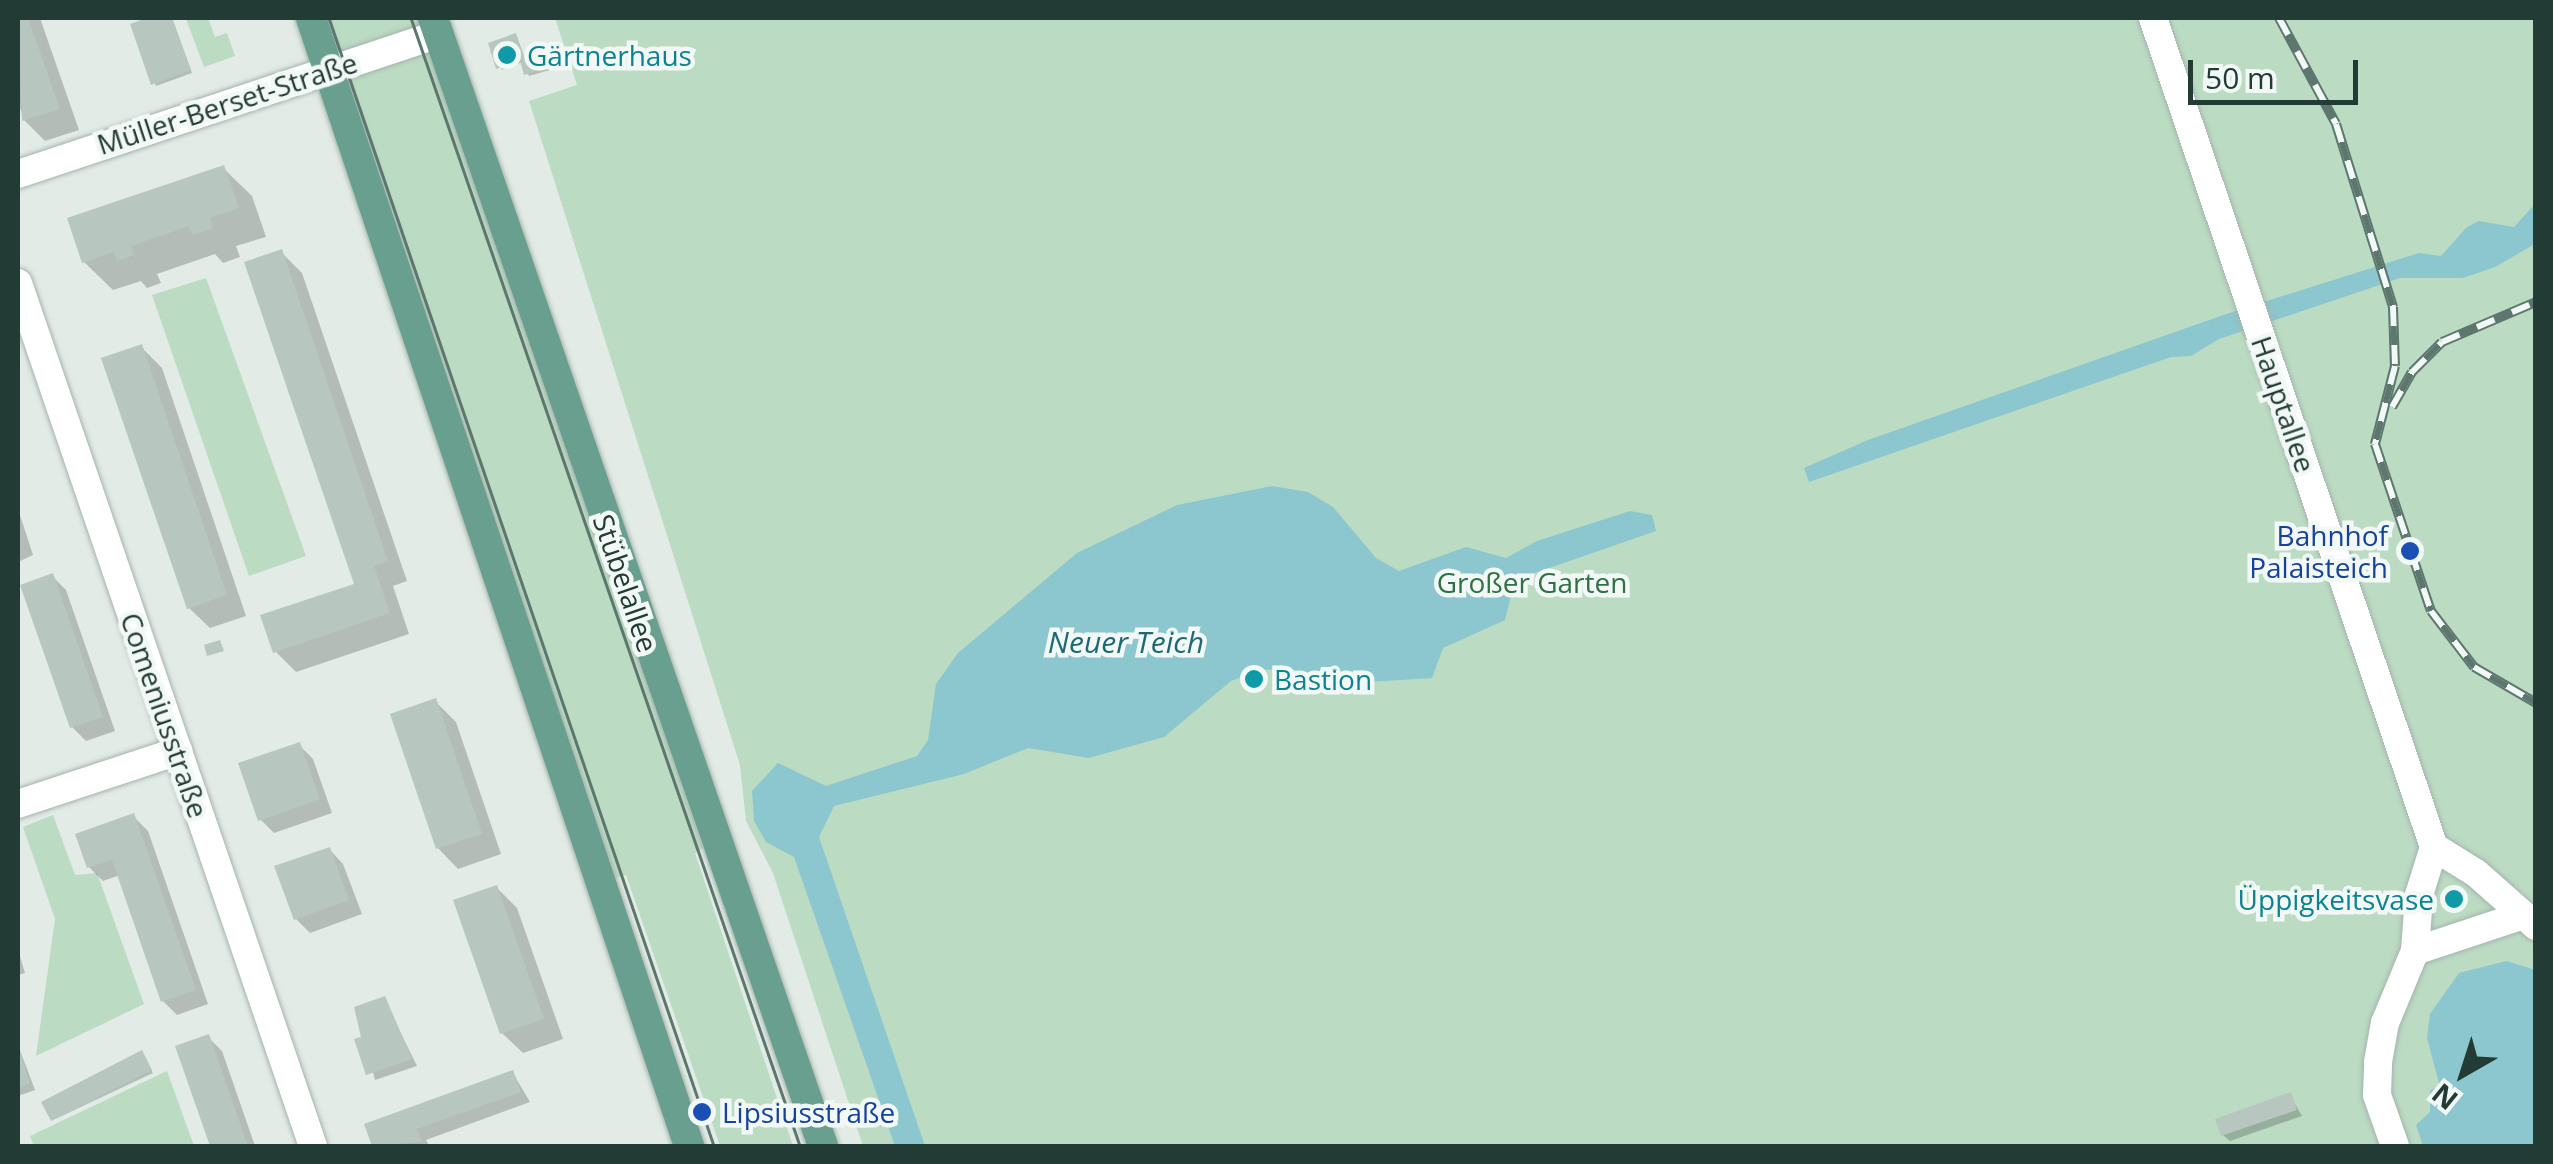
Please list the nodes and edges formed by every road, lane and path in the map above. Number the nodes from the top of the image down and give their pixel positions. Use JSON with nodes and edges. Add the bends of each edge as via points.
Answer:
{"nodes":[{"id":1,"x":311,"y":18,"type":"edge"},
{"id":2,"x":2152,"y":18,"type":"edge"},
{"id":3,"x":436,"y":26,"type":"edge"},
{"id":4,"x":328,"y":68,"type":"junction"},
{"id":5,"x":18,"y":174,"type":"edge"},
{"id":6,"x":18,"y":283,"type":"edge"},
{"id":7,"x":178,"y":751,"type":"junction"},
{"id":8,"x":18,"y":804,"type":"edge"},
{"id":9,"x":2434,"y":848,"type":"junction"},
{"id":10,"x":2528,"y":921,"type":"edge"},
{"id":11,"x":2416,"y":952,"type":"junction"},
{"id":12,"x":313,"y":1146,"type":"edge"},
{"id":13,"x":689,"y":1146,"type":"edge"},
{"id":14,"x":823,"y":1146,"type":"edge"},
{"id":15,"x":2395,"y":1146,"type":"edge"}],
"edges":[{"from":1,"to":4,"type":"main road"},
{"from":2,"to":9,"type":"street","name":"Hauptallee"},
{"from":3,"to":4,"type":"street","name":"Müller-Berset-Straße"},
{"from":3,"to":14,"type":"main road","name":"Stübelallee"},
{"from":4,"to":5,"type":"street","name":"Müller-Berset-Straße"},
{"from":4,"to":13,"type":"main road"},
{"from":6,"to":7,"type":"street","name":"Comeniusstraße"},
{"from":7,"to":8,"type":"street"},
{"from":7,"to":12,"type":"street","name":"Comeniusstraße"},
{"from":9,"to":10,"type":"street","via":[[2476,873]]},
{"from":9,"to":11,"type":"street","via":[[2419,895]]},
{"from":10,"to":11,"type":"street"},
{"from":11,"to":15,"type":"street","via":[[2386,1023],[2378,1062],[2377,1095]]}]}
